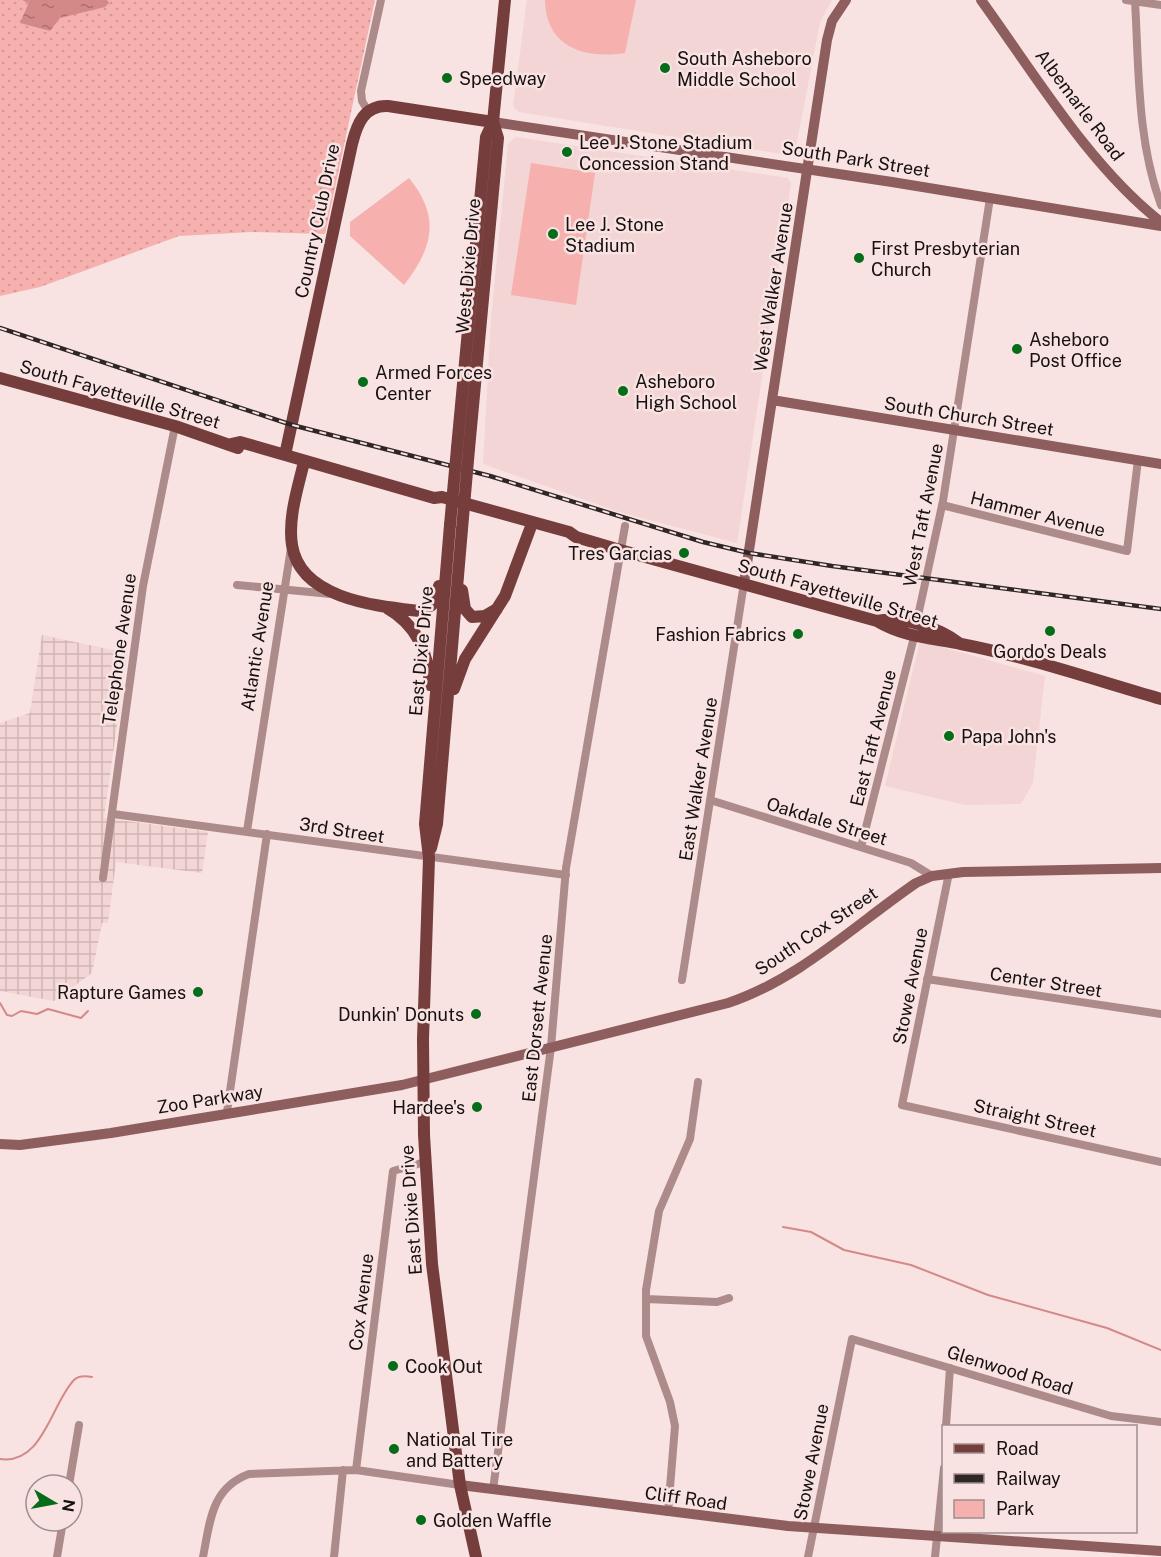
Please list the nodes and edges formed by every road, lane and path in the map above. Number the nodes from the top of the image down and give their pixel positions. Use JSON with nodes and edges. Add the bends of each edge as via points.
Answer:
{"nodes":[{"id":1,"x":381,"y":0,"type":"edge"},
{"id":2,"x":505,"y":0,"type":"edge"},
{"id":3,"x":846,"y":0,"type":"edge"},
{"id":4,"x":981,"y":0,"type":"edge"},
{"id":5,"x":1126,"y":0,"type":"edge"},
{"id":6,"x":1135,"y":1,"type":"edge"},
{"id":7,"x":1161,"y":5,"type":"edge"},
{"id":8,"x":368,"y":111,"type":"junction"},
{"id":9,"x":493,"y":122,"type":"junction"},
{"id":10,"x":807,"y":169,"type":"junction"},
{"id":11,"x":990,"y":198,"type":"junction"},
{"id":12,"x":1161,"y":205,"type":"edge"},
{"id":13,"x":1161,"y":222,"type":"edge"},
{"id":14,"x":1161,"y":226,"type":"edge"},
{"id":15,"x":0,"y":378,"type":"edge"},
{"id":16,"x":772,"y":400,"type":"junction"},
{"id":17,"x":175,"y":426,"type":"junction"},
{"id":18,"x":954,"y":430,"type":"junction"},
{"id":19,"x":231,"y":444,"type":"junction"},
{"id":20,"x":463,"y":448,"type":"joint"},
{"id":21,"x":285,"y":455,"type":"junction"},
{"id":22,"x":1138,"y":460,"type":"junction"},
{"id":23,"x":1161,"y":464,"type":"edge"},
{"id":24,"x":303,"y":466,"type":"junction"},
{"id":25,"x":350,"y":474,"type":"junction"},
{"id":26,"x":434,"y":498,"type":"junction"},
{"id":27,"x":942,"y":505,"type":"junction"},
{"id":28,"x":625,"y":526,"type":"dead end"},
{"id":29,"x":456,"y":527,"type":"junction"},
{"id":30,"x":530,"y":529,"type":"junction"},
{"id":31,"x":576,"y":537,"type":"junction"},
{"id":32,"x":292,"y":544,"type":"junction"},
{"id":33,"x":620,"y":550,"type":"junction"},
{"id":34,"x":447,"y":558,"type":"junction"},
{"id":35,"x":458,"y":568,"type":"junction"},
{"id":36,"x":744,"y":583,"type":"junction"},
{"id":37,"x":237,"y":585,"type":"dead end"},
{"id":38,"x":283,"y":589,"type":"junction"},
{"id":39,"x":333,"y":593,"type":"junction"},
{"id":40,"x":382,"y":605,"type":"junction"},
{"id":41,"x":498,"y":607,"type":"junction"},
{"id":42,"x":915,"y":631,"type":"junction"},
{"id":43,"x":1161,"y":699,"type":"edge"},
{"id":44,"x":446,"y":710,"type":"junction"},
{"id":45,"x":433,"y":716,"type":"junction"},
{"id":46,"x":710,"y":800,"type":"junction"},
{"id":47,"x":113,"y":814,"type":"junction"},
{"id":48,"x":247,"y":831,"type":"junction"},
{"id":49,"x":267,"y":834,"type":"junction"},
{"id":50,"x":861,"y":847,"type":"junction"},
{"id":51,"x":429,"y":858,"type":"junction"},
{"id":52,"x":1161,"y":868,"type":"edge"},
{"id":53,"x":949,"y":873,"type":"junction"},
{"id":54,"x":566,"y":875,"type":"junction"},
{"id":55,"x":932,"y":876,"type":"junction"},
{"id":56,"x":103,"y":878,"type":"dead end"},
{"id":57,"x":927,"y":979,"type":"junction"},
{"id":58,"x":682,"y":980,"type":"dead end"},
{"id":59,"x":1161,"y":1014,"type":"edge"},
{"id":60,"x":551,"y":1047,"type":"junction"},
{"id":61,"x":423,"y":1079,"type":"junction"},
{"id":62,"x":698,"y":1082,"type":"dead end"},
{"id":63,"x":902,"y":1105,"type":"joint"},
{"id":64,"x":226,"y":1112,"type":"junction"},
{"id":65,"x":0,"y":1144,"type":"edge"},
{"id":66,"x":425,"y":1162,"type":"junction"},
{"id":67,"x":1161,"y":1162,"type":"edge"},
{"id":68,"x":729,"y":1298,"type":"dead end"},
{"id":69,"x":646,"y":1299,"type":"junction"},
{"id":70,"x":852,"y":1339,"type":"joint"},
{"id":71,"x":950,"y":1368,"type":"junction"},
{"id":72,"x":1161,"y":1422,"type":"edge"},
{"id":73,"x":79,"y":1425,"type":"dead end"},
{"id":74,"x":946,"y":1425,"type":"edge"},
{"id":75,"x":344,"y":1470,"type":"junction"},
{"id":76,"x":356,"y":1470,"type":"junction"},
{"id":77,"x":71,"y":1473,"type":"edge"},
{"id":78,"x":460,"y":1485,"type":"junction"},
{"id":79,"x":493,"y":1490,"type":"junction"},
{"id":80,"x":942,"y":1491,"type":"edge"},
{"id":81,"x":668,"y":1512,"type":"junction"},
{"id":82,"x":813,"y":1528,"type":"junction"},
{"id":83,"x":61,"y":1533,"type":"edge"},
{"id":84,"x":938,"y":1537,"type":"junction"},
{"id":85,"x":1161,"y":1551,"type":"edge"},
{"id":86,"x":57,"y":1557,"type":"edge"},
{"id":87,"x":203,"y":1557,"type":"edge"},
{"id":88,"x":334,"y":1557,"type":"edge"},
{"id":89,"x":476,"y":1557,"type":"edge"},
{"id":90,"x":808,"y":1557,"type":"edge"},
{"id":91,"x":935,"y":1557,"type":"edge"}],
"edges":[{"from":1,"to":8,"type":"street","via":[[361,92]]},
{"from":2,"to":9,"type":"main road","name":"West Dixie Drive"},
{"from":3,"to":10,"type":"main road","name":"West Walker Avenue","via":[[832,21],[827,40]]},
{"from":4,"to":13,"type":"main road","name":"Albemarle Road","via":[[1093,152],[1130,195]]},
{"from":5,"to":6,"type":"street"},
{"from":6,"to":7,"type":"street"},
{"from":6,"to":12,"type":"street","via":[[1143,130]]},
{"from":8,"to":9,"type":"main road","name":"South Park Street","via":[[388,106]]},
{"from":8,"to":21,"type":"main road","name":"Country Club Drive","via":[[357,125],[351,144]]},
{"from":9,"to":10,"type":"main road","name":"South Park Street"},
{"from":9,"to":20,"type":"main road","name":"West Dixie Drive","via":[[498,138]]},
{"from":10,"to":11,"type":"main road","name":"South Park Street"},
{"from":10,"to":16,"type":"main road","name":"West Walker Avenue"},
{"from":11,"to":14,"type":"main road","name":"South Park Street"},
{"from":11,"to":18,"type":"street","name":"West Taft Avenue"},
{"from":15,"to":17,"type":"main road","name":"South Fayetteville Street"},
{"from":16,"to":18,"type":"main road","name":"South Church Street"},
{"from":16,"to":36,"type":"main road","name":"West Walker Avenue"},
{"from":17,"to":19,"type":"main road","name":"South Fayetteville Street"},
{"from":17,"to":47,"type":"street","name":"Telephone Avenue","via":[[144,580]]},
{"from":18,"to":22,"type":"main road","name":"South Church Street"},
{"from":18,"to":27,"type":"street","name":"West Taft Avenue"},
{"from":19,"to":21,"type":"main road","name":"South Fayetteville Street","via":[[240,442]]},
{"from":19,"to":24,"type":"main road","name":"South Fayetteville Street"},
{"from":20,"to":29,"type":"main road","name":"East Dixie Drive","bridge":true},
{"from":21,"to":25,"type":"main road","name":"South Fayetteville Street"},
{"from":22,"to":23,"type":"main road","name":"South Church Street"},
{"from":22,"to":27,"type":"street","name":"Hammer Avenue","via":[[1126,551]]},
{"from":24,"to":25,"type":"main road","name":"South Fayetteville Street","via":[[342,477]]},
{"from":24,"to":32,"type":"main road","name":"Atlantic Avenue","via":[[293,512]]},
{"from":25,"to":26,"type":"main road","name":"South Fayetteville Street"},
{"from":26,"to":30,"type":"main road","name":"South Fayetteville Street","via":[[441,504]]},
{"from":26,"to":31,"type":"main road","name":"South Fayetteville Street","via":[[442,497]]},
{"from":27,"to":42,"type":"street","name":"West Taft Avenue"},
{"from":28,"to":33,"type":"street","name":"East Dorsett Avenue"},
{"from":29,"to":34,"type":"main road","name":"East Dixie Drive"},
{"from":29,"to":35,"type":"main road","name":"East Dixie Drive"},
{"from":30,"to":31,"type":"main road","name":"South Fayetteville Street","via":[[567,539]]},
{"from":30,"to":41,"type":"main road"},
{"from":31,"to":33,"type":"main road","name":"South Fayetteville Street"},
{"from":32,"to":38,"type":"street","name":"Atlantic Avenue"},
{"from":32,"to":39,"type":"main road","via":[[305,573]]},
{"from":33,"to":36,"type":"main road","name":"South Fayetteville Street"},
{"from":33,"to":54,"type":"street","name":"East Dorsett Avenue"},
{"from":34,"to":40,"type":"main road","via":[[435,600],[428,609]]},
{"from":34,"to":45,"type":"main road","name":"East Dixie Drive"},
{"from":35,"to":41,"type":"main road","via":[[467,612],[479,618]]},
{"from":35,"to":44,"type":"main road","name":"East Dixie Drive"},
{"from":36,"to":42,"type":"main road","name":"South Fayetteville Street","via":[[881,624],[891,618]]},
{"from":36,"to":46,"type":"street","name":"East Walker Avenue"},
{"from":37,"to":38,"type":"street"},
{"from":38,"to":39,"type":"street"},
{"from":38,"to":48,"type":"street","name":"Atlantic Avenue"},
{"from":39,"to":40,"type":"main road"},
{"from":40,"to":45,"type":"main road","via":[[402,618],[418,636],[426,657]]},
{"from":41,"to":44,"type":"main road","via":[[465,659]]},
{"from":42,"to":43,"type":"main road","name":"South Fayetteville Street"},
{"from":42,"to":50,"type":"street","name":"East Taft Avenue"},
{"from":44,"to":51,"type":"main road","name":"East Dixie Drive","via":[[437,824]]},
{"from":45,"to":51,"type":"main road","name":"East Dixie Drive","via":[[425,824]]},
{"from":46,"to":50,"type":"street","name":"Oakdale Street"},
{"from":46,"to":58,"type":"street","name":"East Walker Avenue"},
{"from":47,"to":48,"type":"street","name":"3rd Street"},
{"from":47,"to":56,"type":"street","name":"Telephone Avenue"},
{"from":48,"to":49,"type":"street","name":"3rd Street"},
{"from":49,"to":51,"type":"street","name":"3rd Street"},
{"from":49,"to":64,"type":"street"},
{"from":50,"to":55,"type":"street","name":"Oakdale Street","via":[[911,863]]},
{"from":51,"to":54,"type":"street","name":"3rd Street"},
{"from":51,"to":61,"type":"main road","name":"East Dixie Drive"},
{"from":52,"to":53,"type":"main road","name":"South Cox Street"},
{"from":53,"to":55,"type":"main road","name":"South Cox Street"},
{"from":53,"to":57,"type":"street","name":"Stowe Avenue"},
{"from":54,"to":60,"type":"street","name":"East Dorsett Avenue"},
{"from":55,"to":60,"type":"main road","name":"South Cox Street","via":[[907,889],[786,976],[744,997]]},
{"from":57,"to":59,"type":"street","name":"Center Street"},
{"from":57,"to":63,"type":"street","name":"Stowe Avenue"},
{"from":60,"to":61,"type":"main road","name":"South Cox Street"},
{"from":60,"to":79,"type":"street","name":"East Dorsett Avenue"},
{"from":61,"to":64,"type":"main road","name":"Zoo Parkway"},
{"from":61,"to":66,"type":"main road","name":"East Dixie Drive"},
{"from":62,"to":69,"type":"street","via":[[690,1139],[659,1211]]},
{"from":63,"to":67,"type":"street","name":"Straight Street"},
{"from":64,"to":65,"type":"main road","name":"Zoo Parkway","via":[[80,1137]]},
{"from":66,"to":76,"type":"street","name":"Cox Avenue","via":[[393,1171]]},
{"from":66,"to":78,"type":"main road","name":"East Dixie Drive","via":[[432,1264]]},
{"from":68,"to":69,"type":"street","via":[[717,1302]]},
{"from":69,"to":81,"type":"street","via":[[646,1336],[675,1426]]},
{"from":70,"to":71,"type":"street","name":"Glenwood Road"},
{"from":70,"to":82,"type":"street","name":"Stowe Avenue"},
{"from":71,"to":72,"type":"street","name":"Glenwood Road","via":[[1111,1416]]},
{"from":71,"to":74,"type":"street"},
{"from":73,"to":77,"type":"street"},
{"from":75,"to":76,"type":"street","name":"Cliff Road"},
{"from":75,"to":87,"type":"street","name":"Cliff Road","via":[[249,1474],[235,1479],[217,1499]]},
{"from":75,"to":88,"type":"street"},
{"from":76,"to":78,"type":"street","name":"Cliff Road"},
{"from":78,"to":79,"type":"main road","name":"Cliff Road"},
{"from":78,"to":89,"type":"main road","name":"East Dixie Drive"},
{"from":79,"to":81,"type":"main road","name":"Cliff Road"},
{"from":80,"to":84,"type":"street"},
{"from":81,"to":82,"type":"main road","name":"Cliff Road"},
{"from":82,"to":84,"type":"main road","name":"Cliff Road"},
{"from":82,"to":90,"type":"street","name":"Stowe Avenue"},
{"from":83,"to":86,"type":"street"},
{"from":84,"to":85,"type":"main road","name":"Cliff Road"},
{"from":84,"to":91,"type":"street"}]}
